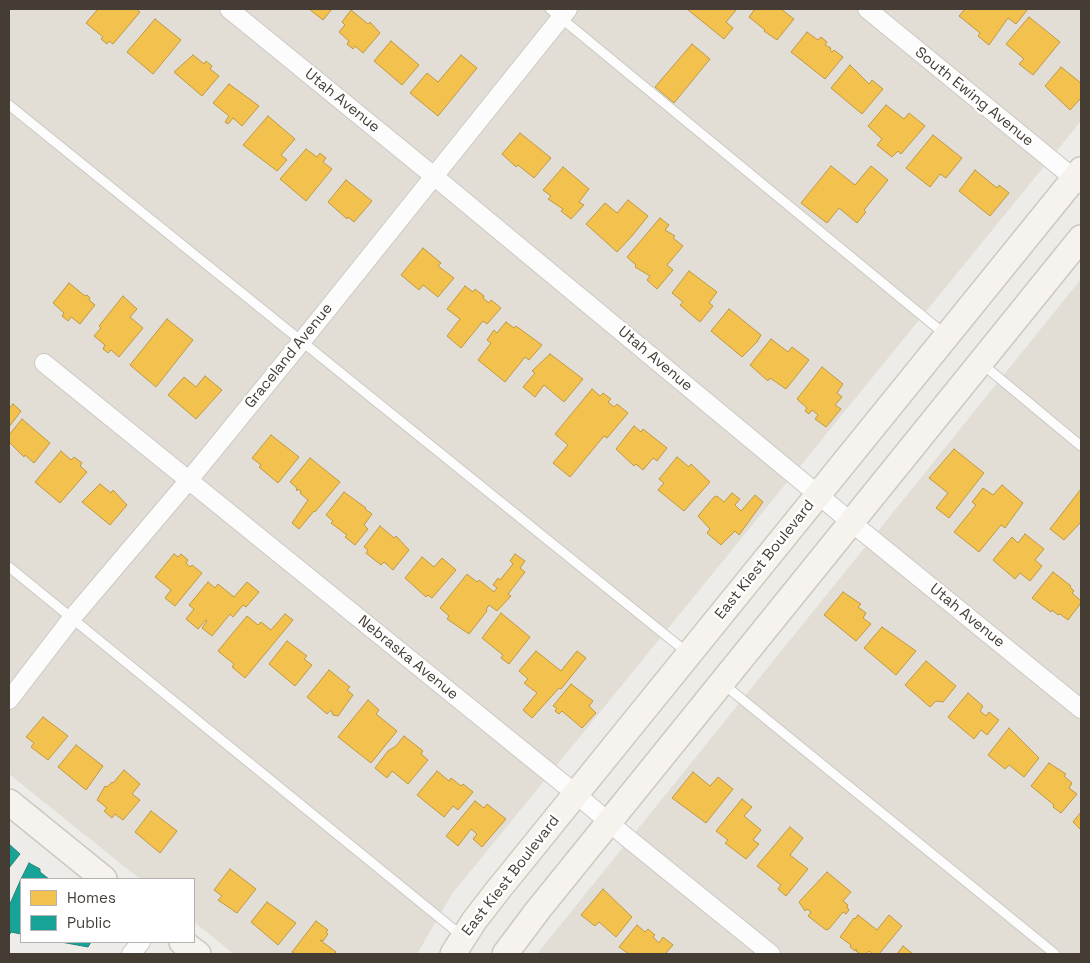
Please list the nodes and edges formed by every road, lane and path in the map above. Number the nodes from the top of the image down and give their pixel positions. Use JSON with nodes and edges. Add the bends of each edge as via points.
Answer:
{"nodes":[{"id":1,"x":229,"y":9,"type":"edge"},
{"id":2,"x":867,"y":9,"type":"edge"},
{"id":3,"x":560,"y":12,"type":"edge"},
{"id":4,"x":9,"y":105,"type":"edge"},
{"id":5,"x":434,"y":176,"type":"junction"},
{"id":6,"x":1079,"y":178,"type":"edge"},
{"id":7,"x":1081,"y":238,"type":"edge"},
{"id":8,"x":947,"y":336,"type":"junction"},
{"id":9,"x":302,"y":341,"type":"junction"},
{"id":10,"x":44,"y":363,"type":"dead end"},
{"id":11,"x":981,"y":363,"type":"junction"},
{"id":12,"x":1081,"y":446,"type":"edge"},
{"id":13,"x":189,"y":480,"type":"junction"},
{"id":14,"x":818,"y":495,"type":"junction"},
{"id":15,"x":852,"y":522,"type":"junction"},
{"id":16,"x":9,"y":567,"type":"edge"},
{"id":17,"x":72,"y":618,"type":"junction"},
{"id":18,"x":689,"y":654,"type":"junction"},
{"id":19,"x":721,"y":683,"type":"junction"},
{"id":20,"x":9,"y":700,"type":"edge"},
{"id":21,"x":1081,"y":709,"type":"edge"},
{"id":22,"x":576,"y":794,"type":"junction"},
{"id":23,"x":9,"y":802,"type":"edge"},
{"id":24,"x":609,"y":823,"type":"junction"},
{"id":25,"x":103,"y":878,"type":"edge"},
{"id":26,"x":139,"y":943,"type":"edge"},
{"id":27,"x":183,"y":943,"type":"edge"},
{"id":28,"x":459,"y":946,"type":"edge"},
{"id":29,"x":131,"y":954,"type":"edge"},
{"id":30,"x":198,"y":954,"type":"edge"},
{"id":31,"x":505,"y":954,"type":"edge"},
{"id":32,"x":771,"y":954,"type":"edge"},
{"id":33,"x":1055,"y":954,"type":"edge"}],
"edges":[{"from":1,"to":5,"type":"street","name":"Utah Avenue"},
{"from":2,"to":6,"type":"street","name":"South Ewing Avenue"},
{"from":3,"to":5,"type":"street","name":"Graceland Avenue"},
{"from":3,"to":8,"type":"lane"},
{"from":4,"to":9,"type":"lane"},
{"from":5,"to":9,"type":"street","name":"Graceland Avenue"},
{"from":5,"to":14,"type":"street","name":"Utah Avenue"},
{"from":6,"to":8,"type":"main road","name":"East Kiest Boulevard"},
{"from":7,"to":11,"type":"main road"},
{"from":8,"to":14,"type":"main road","name":"East Kiest Boulevard"},
{"from":9,"to":13,"type":"street","name":"Graceland Avenue"},
{"from":9,"to":18,"type":"lane"},
{"from":10,"to":13,"type":"street","name":"Nebraska Avenue"},
{"from":11,"to":12,"type":"lane"},
{"from":11,"to":15,"type":"main road"},
{"from":13,"to":17,"type":"street","name":"Graceland Avenue"},
{"from":13,"to":22,"type":"street","name":"Nebraska Avenue"},
{"from":14,"to":15,"type":"street","name":"Utah Avenue"},
{"from":14,"to":18,"type":"main road","name":"East Kiest Boulevard"},
{"from":15,"to":19,"type":"main road"},
{"from":15,"to":21,"type":"street","name":"Utah Avenue"},
{"from":16,"to":17,"type":"lane"},
{"from":17,"to":20,"type":"street","name":"Graceland Avenue"},
{"from":17,"to":28,"type":"lane"},
{"from":18,"to":22,"type":"main road","name":"East Kiest Boulevard"},
{"from":19,"to":24,"type":"main road"},
{"from":19,"to":33,"type":"lane"},
{"from":22,"to":24,"type":"street","name":"Nebraska Avenue"},
{"from":22,"to":28,"type":"main road","name":"East Kiest Boulevard","via":[[498,890]]},
{"from":23,"to":25,"type":"main road"},
{"from":24,"to":31,"type":"main road"},
{"from":24,"to":32,"type":"street","name":"Nebraska Avenue"},
{"from":26,"to":29,"type":"street"},
{"from":27,"to":30,"type":"main road"}]}
